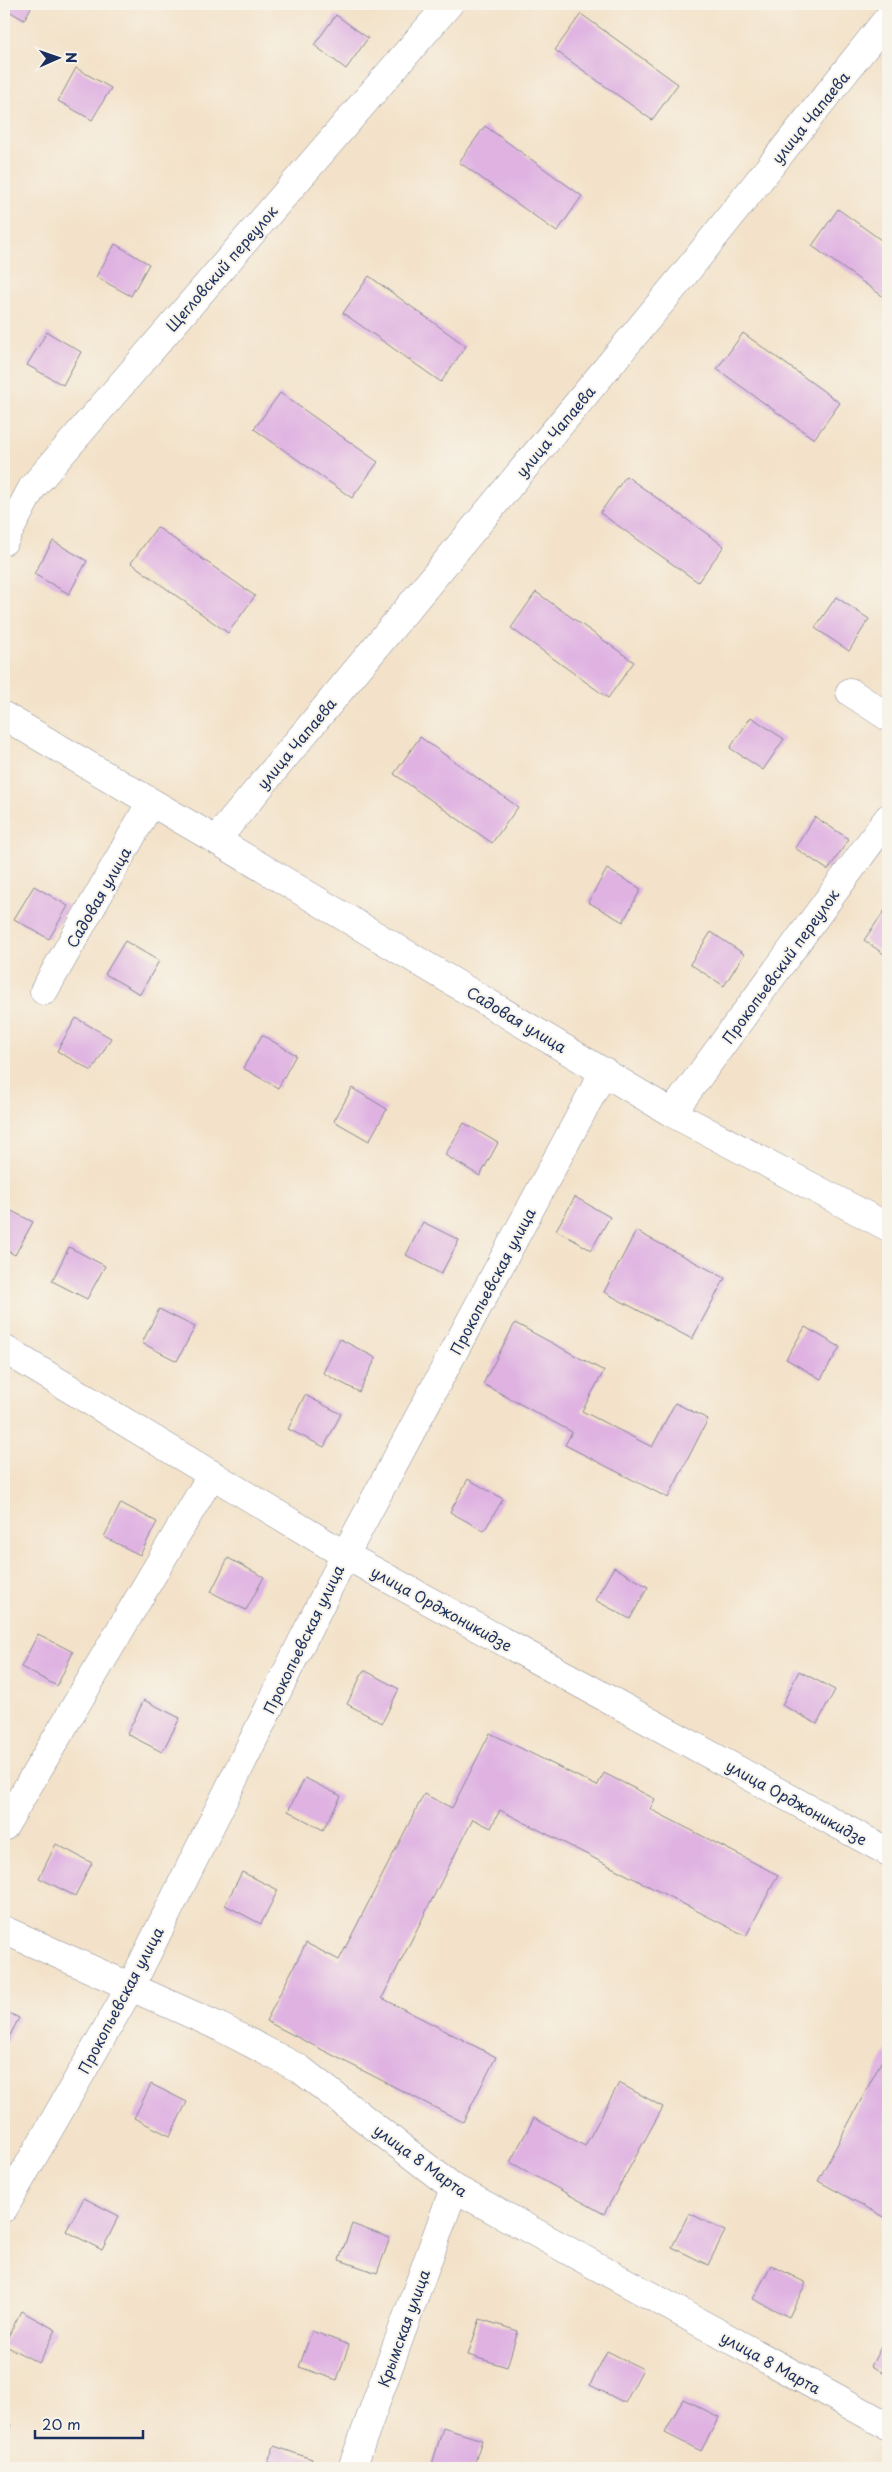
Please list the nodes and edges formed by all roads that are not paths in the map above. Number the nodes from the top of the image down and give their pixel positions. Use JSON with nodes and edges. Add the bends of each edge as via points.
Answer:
{"nodes":[{"id":1,"x":449,"y":4,"type":"edge"},
{"id":2,"x":888,"y":18,"type":"edge"},
{"id":3,"x":4,"y":541,"type":"edge"},
{"id":4,"x":850,"y":692,"type":"dead end"},
{"id":5,"x":4,"y":716,"type":"edge"},
{"id":6,"x":888,"y":717,"type":"edge"},
{"id":7,"x":151,"y":802,"type":"junction"},
{"id":8,"x":888,"y":818,"type":"edge"},
{"id":9,"x":216,"y":840,"type":"junction"},
{"id":10,"x":44,"y":992,"type":"dead end"},
{"id":11,"x":604,"y":1071,"type":"junction"},
{"id":12,"x":672,"y":1113,"type":"junction"},
{"id":13,"x":888,"y":1227,"type":"edge"},
{"id":14,"x":4,"y":1349,"type":"edge"},
{"id":15,"x":212,"y":1474,"type":"junction"},
{"id":16,"x":345,"y":1555,"type":"junction"},
{"id":17,"x":4,"y":1827,"type":"edge"},
{"id":18,"x":888,"y":1852,"type":"edge"},
{"id":19,"x":4,"y":1930,"type":"edge"},
{"id":20,"x":130,"y":1988,"type":"junction"},
{"id":21,"x":454,"y":2188,"type":"junction"},
{"id":22,"x":4,"y":2208,"type":"edge"},
{"id":23,"x":888,"y":2426,"type":"edge"},
{"id":24,"x":352,"y":2468,"type":"edge"}],
"edges":[{"from":1,"to":3,"type":"street","name":"Щегловский переулок","via":[[32,488]]},
{"from":2,"to":9,"type":"street","name":"улица Чапаева","via":[[683,276]]},
{"from":4,"to":6,"type":"street"},
{"from":5,"to":7,"type":"street","name":"Садовая улица"},
{"from":7,"to":9,"type":"street","name":"Садовая улица"},
{"from":7,"to":10,"type":"street","name":"Садовая улица"},
{"from":8,"to":12,"type":"street","name":"Прокопьевский переулок"},
{"from":9,"to":11,"type":"street","name":"Садовая улица"},
{"from":11,"to":12,"type":"street","name":"Садовая улица"},
{"from":11,"to":16,"type":"street","name":"Прокопьевская улица"},
{"from":12,"to":13,"type":"street","name":"Садовая улица"},
{"from":14,"to":15,"type":"street","name":"улица Орджоникидзе"},
{"from":15,"to":16,"type":"street","name":"улица Орджоникидзе"},
{"from":15,"to":17,"type":"street"},
{"from":16,"to":18,"type":"street","name":"улица Орджоникидзе"},
{"from":16,"to":20,"type":"street","name":"Прокопьевская улица"},
{"from":19,"to":20,"type":"street","name":"улица 8 Марта"},
{"from":20,"to":21,"type":"street","name":"улица 8 Марта","via":[[220,2027],[300,2069]]},
{"from":20,"to":22,"type":"street","name":"Прокопьевская улица"},
{"from":21,"to":23,"type":"street","name":"улица 8 Марта"},
{"from":21,"to":24,"type":"street","name":"Крымская улица"}]}
